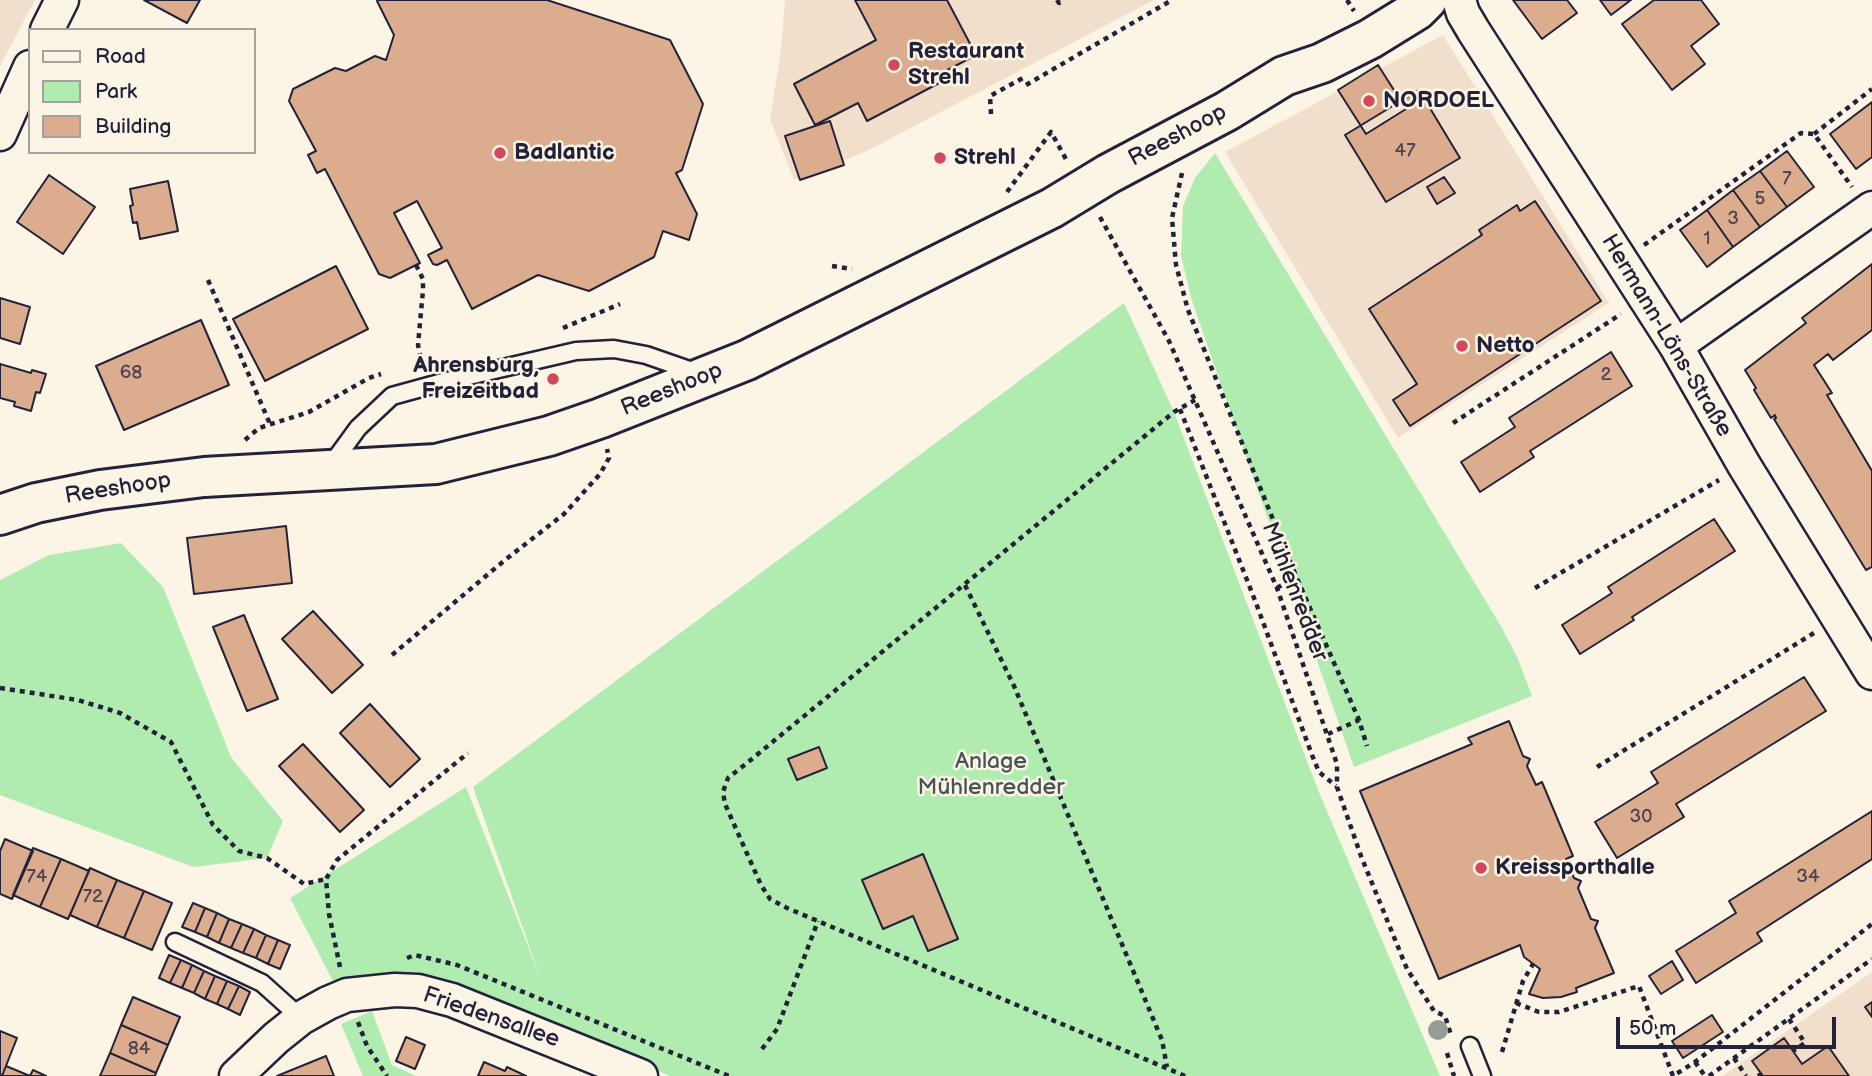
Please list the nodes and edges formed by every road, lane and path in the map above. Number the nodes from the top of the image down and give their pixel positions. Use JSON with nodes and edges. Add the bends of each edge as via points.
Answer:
{"nodes":[{"id":1,"x":62,"y":0,"type":"edge"},
{"id":2,"x":1057,"y":0,"type":"edge"},
{"id":3,"x":1064,"y":0,"type":"edge"},
{"id":4,"x":1386,"y":0,"type":"edge"},
{"id":5,"x":1427,"y":0,"type":"edge"},
{"id":6,"x":1459,"y":0,"type":"edge"},
{"id":7,"x":1169,"y":1,"type":"edge"},
{"id":8,"x":48,"y":28,"type":"edge"},
{"id":9,"x":28,"y":71,"type":"edge"},
{"id":10,"x":1284,"y":76,"type":"junction"},
{"id":11,"x":1023,"y":78,"type":"dead end"},
{"id":12,"x":1026,"y":85,"type":"dead end"},
{"id":13,"x":1872,"y":89,"type":"edge"},
{"id":14,"x":992,"y":114,"type":"dead end"},
{"id":15,"x":1051,"y":132,"type":"dead end"},
{"id":16,"x":0,"y":134,"type":"edge"},
{"id":17,"x":1814,"y":134,"type":"junction"},
{"id":18,"x":1083,"y":189,"type":"junction"},
{"id":19,"x":1871,"y":209,"type":"edge"},
{"id":20,"x":1172,"y":218,"type":"dead end"},
{"id":21,"x":1621,"y":261,"type":"junction"},
{"id":22,"x":416,"y":265,"type":"dead end"},
{"id":23,"x":208,"y":280,"type":"dead end"},
{"id":24,"x":1645,"y":299,"type":"junction"},
{"id":25,"x":1676,"y":346,"type":"junction"},
{"id":26,"x":422,"y":364,"type":"dead end"},
{"id":27,"x":709,"y":377,"type":"junction"},
{"id":28,"x":1195,"y":400,"type":"junction"},
{"id":29,"x":1180,"y":409,"type":"junction"},
{"id":30,"x":601,"y":418,"type":"junction"},
{"id":31,"x":270,"y":424,"type":"dead end"},
{"id":32,"x":1453,"y":424,"type":"dead end"},
{"id":33,"x":1744,"y":465,"type":"junction"},
{"id":34,"x":327,"y":470,"type":"junction"},
{"id":35,"x":0,"y":515,"type":"edge"},
{"id":36,"x":1296,"y":576,"type":"junction"},
{"id":37,"x":965,"y":585,"type":"junction"},
{"id":38,"x":1277,"y":588,"type":"junction"},
{"id":39,"x":1535,"y":588,"type":"dead end"},
{"id":40,"x":1837,"y":619,"type":"junction"},
{"id":41,"x":392,"y":655,"type":"dead end"},
{"id":42,"x":1872,"y":673,"type":"edge"},
{"id":43,"x":0,"y":688,"type":"edge"},
{"id":44,"x":1359,"y":720,"type":"junction"},
{"id":45,"x":1328,"y":734,"type":"junction"},
{"id":46,"x":1367,"y":747,"type":"dead end"},
{"id":47,"x":468,"y":753,"type":"dead end"},
{"id":48,"x":1597,"y":766,"type":"dead end"},
{"id":49,"x":1337,"y":787,"type":"junction"},
{"id":50,"x":326,"y":879,"type":"junction"},
{"id":51,"x":818,"y":921,"type":"junction"},
{"id":52,"x":1872,"y":924,"type":"edge"},
{"id":53,"x":175,"y":942,"type":"dead end"},
{"id":54,"x":1872,"y":959,"type":"edge"},
{"id":55,"x":1532,"y":964,"type":"dead end"},
{"id":56,"x":347,"y":995,"type":"junction"},
{"id":57,"x":1516,"y":1003,"type":"junction"},
{"id":58,"x":301,"y":1018,"type":"junction"},
{"id":59,"x":1788,"y":1019,"type":"junction"},
{"id":60,"x":1470,"y":1046,"type":"dead end"},
{"id":61,"x":762,"y":1049,"type":"dead end"},
{"id":62,"x":1793,"y":1051,"type":"dead end"},
{"id":63,"x":1502,"y":1052,"type":"dead end"},
{"id":64,"x":1734,"y":1059,"type":"junction"},
{"id":65,"x":1695,"y":1062,"type":"junction"},
{"id":66,"x":1167,"y":1068,"type":"junction"},
{"id":67,"x":236,"y":1076,"type":"edge"},
{"id":68,"x":387,"y":1076,"type":"edge"},
{"id":69,"x":641,"y":1076,"type":"edge"},
{"id":70,"x":1185,"y":1076,"type":"edge"},
{"id":71,"x":1454,"y":1076,"type":"edge"},
{"id":72,"x":1482,"y":1076,"type":"edge"},
{"id":73,"x":1673,"y":1076,"type":"edge"},
{"id":74,"x":1707,"y":1076,"type":"edge"},
{"id":75,"x":1746,"y":1076,"type":"edge"}],
"edges":[{"from":1,"to":8,"type":"street"},
{"from":2,"to":3,"type":"path"},
{"from":4,"to":10,"type":"street","name":"Reeshoop","via":[[1312,47]]},
{"from":5,"to":10,"type":"street","name":"Reeshoop","via":[[1370,39]]},
{"from":6,"to":21,"type":"street","name":"Hermann-Löns-Straße","via":[[1462,13]]},
{"from":7,"to":12,"type":"path"},
{"from":9,"to":16,"type":"street"},
{"from":10,"to":18,"type":"street","name":"Reeshoop"},
{"from":11,"to":14,"type":"path","via":[[990,96]]},
{"from":13,"to":17,"type":"path"},
{"from":15,"to":18,"type":"path","name":"Mühlenredder"},
{"from":17,"to":19,"type":"path"},
{"from":17,"to":21,"type":"path","via":[[1801,133]]},
{"from":18,"to":27,"type":"street","name":"Reeshoop"},
{"from":18,"to":28,"type":"path","name":"Mühlenredder","via":[[1149,303]]},
{"from":19,"to":25,"type":"street"},
{"from":20,"to":36,"type":"path","via":[[1176,265],[1188,310]]},
{"from":21,"to":24,"type":"street","name":"Hermann-Löns-Straße"},
{"from":22,"to":26,"type":"path","via":[[423,279],[418,345]]},
{"from":23,"to":31,"type":"path"},
{"from":24,"to":25,"type":"street","name":"Hermann-Löns-Straße"},
{"from":24,"to":32,"type":"path"},
{"from":25,"to":33,"type":"street","name":"Hermann-Löns-Straße"},
{"from":27,"to":30,"type":"street","name":"Reeshoop"},
{"from":27,"to":34,"type":"lane","via":[[614,349],[576,351],[443,382],[392,396],[358,428]]},
{"from":28,"to":29,"type":"path"},
{"from":28,"to":38,"type":"path","name":"Mühlenredder"},
{"from":29,"to":37,"type":"path"},
{"from":29,"to":49,"type":"path","via":[[1319,772]]},
{"from":30,"to":34,"type":"street","name":"Reeshoop","via":[[436,464]]},
{"from":30,"to":41,"type":"path","via":[[609,458],[600,474],[564,514]]},
{"from":33,"to":39,"type":"path"},
{"from":33,"to":40,"type":"street","name":"Hermann-Löns-Straße"},
{"from":34,"to":35,"type":"street","name":"Reeshoop","via":[[100,489]]},
{"from":36,"to":38,"type":"path"},
{"from":36,"to":44,"type":"path"},
{"from":37,"to":51,"type":"path","via":[[728,778],[725,804],[761,885],[770,899]]},
{"from":37,"to":66,"type":"path","via":[[1014,686],[1161,1040]]},
{"from":38,"to":45,"type":"path","name":"Mühlenredder"},
{"from":40,"to":42,"type":"street","name":"Hermann-Löns-Straße"},
{"from":40,"to":48,"type":"path"},
{"from":43,"to":50,"type":"path","via":[[78,700],[120,713],[171,742],[214,825],[239,851],[267,858],[304,884]]},
{"from":44,"to":45,"type":"path"},
{"from":44,"to":46,"type":"path"},
{"from":45,"to":49,"type":"path","name":"Mühlenredder","via":[[1337,764]]},
{"from":47,"to":50,"type":"path","via":[[337,860]]},
{"from":49,"to":71,"type":"path","name":"Mühlenredder","via":[[1407,969],[1434,1011],[1445,1016],[1452,1034],[1446,1056]]},
{"from":50,"to":56,"type":"path"},
{"from":51,"to":61,"type":"path","via":[[777,1029]]},
{"from":51,"to":66,"type":"path"},
{"from":52,"to":65,"type":"path"},
{"from":53,"to":58,"type":"lane","via":[[262,983]]},
{"from":54,"to":59,"type":"path"},
{"from":55,"to":57,"type":"path"},
{"from":56,"to":58,"type":"street","name":"Friedensallee"},
{"from":56,"to":68,"type":"path","via":[[367,1046]]},
{"from":56,"to":69,"type":"street","name":"Friedensallee","via":[[418,991],[452,1000]]},
{"from":57,"to":63,"type":"path"},
{"from":57,"to":73,"type":"path","via":[[1539,1012],[1559,1012],[1639,986]]},
{"from":58,"to":67,"type":"street","name":"Friedensallee"},
{"from":59,"to":62,"type":"path","via":[[1805,1042]]},
{"from":59,"to":64,"type":"path"},
{"from":60,"to":72,"type":"lane"},
{"from":64,"to":74,"type":"path"},
{"from":64,"to":75,"type":"path"},
{"from":65,"to":73,"type":"path"},
{"from":65,"to":74,"type":"path"},
{"from":66,"to":70,"type":"path"}]}
